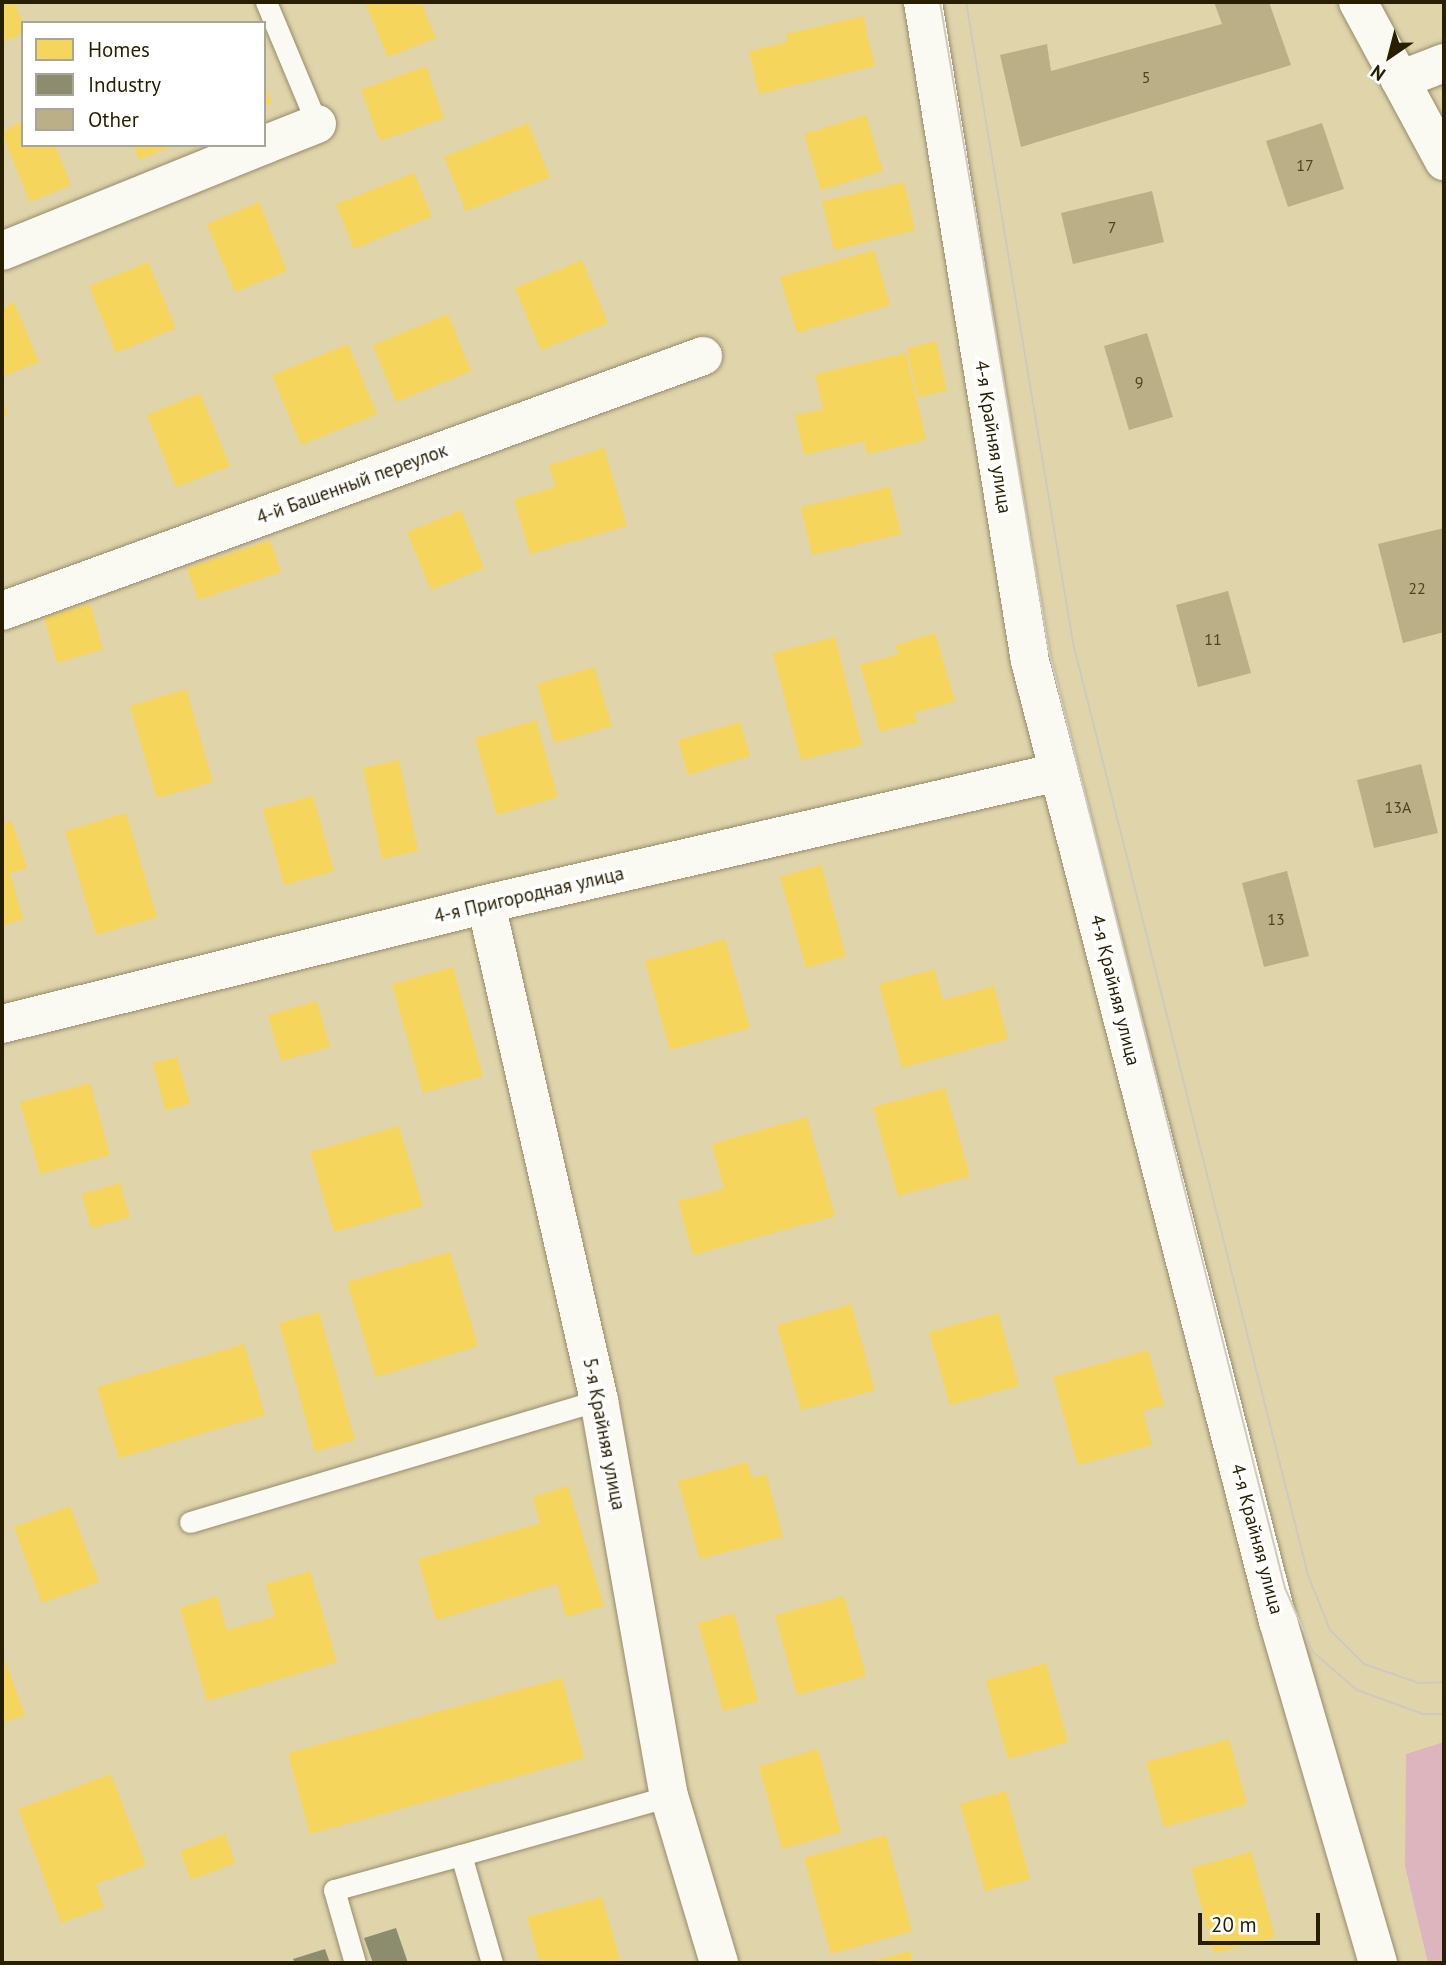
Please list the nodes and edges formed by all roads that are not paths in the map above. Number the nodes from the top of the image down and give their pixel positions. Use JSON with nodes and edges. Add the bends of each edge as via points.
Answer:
{"nodes":[{"id":1,"x":266,"y":2,"type":"edge"},
{"id":2,"x":923,"y":2,"type":"edge"},
{"id":3,"x":1358,"y":2,"type":"edge"},
{"id":4,"x":1444,"y":63,"type":"edge"},
{"id":5,"x":1400,"y":80,"type":"junction"},
{"id":6,"x":317,"y":124,"type":"joint"},
{"id":7,"x":266,"y":144,"type":"edge"},
{"id":8,"x":259,"y":147,"type":"edge"},
{"id":9,"x":1444,"y":161,"type":"edge"},
{"id":10,"x":2,"y":251,"type":"edge"},
{"id":11,"x":703,"y":356,"type":"dead end"},
{"id":12,"x":2,"y":611,"type":"edge"},
{"id":13,"x":1058,"y":772,"type":"junction"},
{"id":14,"x":486,"y":904,"type":"junction"},
{"id":15,"x":2,"y":1024,"type":"edge"},
{"id":16,"x":599,"y":1400,"type":"junction"},
{"id":17,"x":190,"y":1522,"type":"dead end"},
{"id":18,"x":669,"y":1796,"type":"junction"},
{"id":19,"x":461,"y":1855,"type":"junction"},
{"id":20,"x":355,"y":1963,"type":"edge"},
{"id":21,"x":492,"y":1963,"type":"edge"},
{"id":22,"x":719,"y":1963,"type":"edge"},
{"id":23,"x":1378,"y":1963,"type":"edge"}],
"edges":[{"from":1,"to":6,"type":"lane"},
{"from":2,"to":13,"type":"street","name":"4-я Крайняя улица","via":[[1030,661]]},
{"from":3,"to":5,"type":"street"},
{"from":4,"to":5,"type":"street"},
{"from":5,"to":9,"type":"street"},
{"from":6,"to":7,"type":"street"},
{"from":8,"to":10,"type":"street"},
{"from":11,"to":12,"type":"street","name":"4-й Башенный переулок"},
{"from":13,"to":14,"type":"street","name":"4-я Пригородная улица"},
{"from":13,"to":23,"type":"street","name":"4-я Крайняя улица","via":[[1278,1621]]},
{"from":14,"to":15,"type":"street","name":"4-я Пригородная улица"},
{"from":14,"to":16,"type":"street","name":"5-я Крайняя улица"},
{"from":16,"to":17,"type":"lane"},
{"from":16,"to":18,"type":"street","name":"5-я Крайняя улица"},
{"from":18,"to":19,"type":"lane"},
{"from":18,"to":22,"type":"street","name":"5-я Крайняя улица"},
{"from":19,"to":20,"type":"lane","via":[[334,1890]]},
{"from":19,"to":21,"type":"lane"}]}
